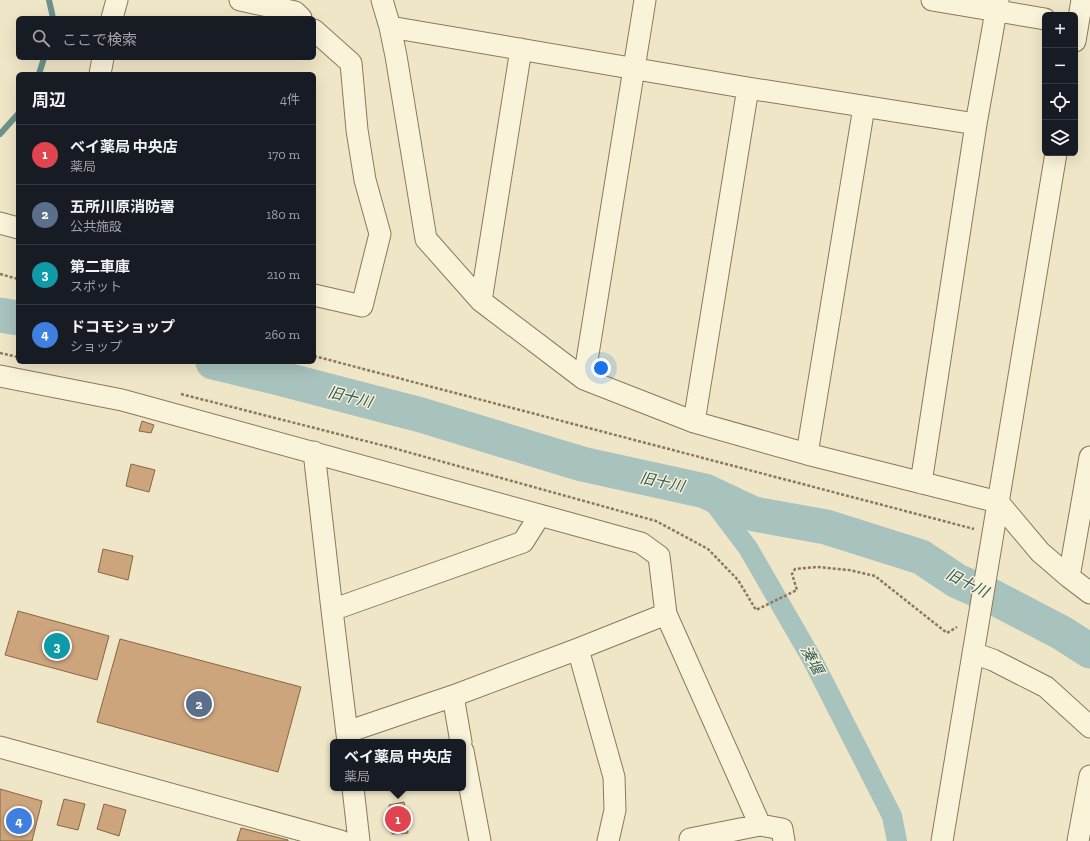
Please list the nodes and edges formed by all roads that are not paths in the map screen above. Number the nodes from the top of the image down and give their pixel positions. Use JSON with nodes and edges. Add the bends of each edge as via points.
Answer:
{"nodes":[{"id":1,"x":117,"y":0,"type":"edge"},
{"id":2,"x":240,"y":0,"type":"edge"},
{"id":3,"x":382,"y":0,"type":"edge"},
{"id":4,"x":646,"y":0,"type":"edge"},
{"id":5,"x":932,"y":0,"type":"edge"},
{"id":6,"x":1082,"y":0,"type":"edge"},
{"id":7,"x":997,"y":5,"type":"edge"},
{"id":8,"x":113,"y":16,"type":"edge"},
{"id":9,"x":299,"y":16,"type":"edge"},
{"id":10,"x":1042,"y":18,"type":"edge"},
{"id":11,"x":390,"y":27,"type":"junction"},
{"id":12,"x":1079,"y":29,"type":"edge"},
{"id":13,"x":316,"y":32,"type":"edge"},
{"id":14,"x":520,"y":49,"type":"junction"},
{"id":15,"x":103,"y":60,"type":"edge"},
{"id":16,"x":635,"y":69,"type":"junction"},
{"id":17,"x":100,"y":72,"type":"edge"},
{"id":18,"x":748,"y":88,"type":"junction"},
{"id":19,"x":864,"y":107,"type":"junction"},
{"id":20,"x":976,"y":124,"type":"junction"},
{"id":21,"x":1056,"y":156,"type":"edge"},
{"id":22,"x":0,"y":223,"type":"edge"},
{"id":23,"x":16,"y":227,"type":"edge"},
{"id":24,"x":316,"y":295,"type":"edge"},
{"id":25,"x":481,"y":301,"type":"junction"},
{"id":26,"x":0,"y":376,"type":"edge"},
{"id":27,"x":584,"y":380,"type":"junction"},
{"id":28,"x":694,"y":422,"type":"junction"},
{"id":29,"x":314,"y":452,"type":"junction"},
{"id":30,"x":807,"y":454,"type":"junction"},
{"id":31,"x":1090,"y":457,"type":"edge"},
{"id":32,"x":921,"y":484,"type":"junction"},
{"id":33,"x":998,"y":502,"type":"junction"},
{"id":34,"x":540,"y":515,"type":"junction"},
{"id":35,"x":1069,"y":578,"type":"junction"},
{"id":36,"x":1090,"y":593,"type":"edge"},
{"id":37,"x":332,"y":610,"type":"junction"},
{"id":38,"x":666,"y":614,"type":"junction"},
{"id":39,"x":578,"y":649,"type":"junction"},
{"id":40,"x":973,"y":653,"type":"junction"},
{"id":41,"x":452,"y":696,"type":"junction"},
{"id":42,"x":1090,"y":727,"type":"edge"},
{"id":43,"x":348,"y":737,"type":"edge"},
{"id":44,"x":460,"y":739,"type":"edge"},
{"id":45,"x":0,"y":747,"type":"edge"},
{"id":46,"x":466,"y":768,"type":"edge"},
{"id":47,"x":1090,"y":776,"type":"edge"},
{"id":48,"x":353,"y":791,"type":"edge"},
{"id":49,"x":760,"y":825,"type":"junction"},
{"id":50,"x":341,"y":841,"type":"edge"},
{"id":51,"x":359,"y":841,"type":"edge"},
{"id":52,"x":480,"y":841,"type":"edge"},
{"id":53,"x":608,"y":841,"type":"edge"},
{"id":54,"x":691,"y":841,"type":"edge"},
{"id":55,"x":784,"y":841,"type":"edge"},
{"id":56,"x":942,"y":841,"type":"edge"},
{"id":57,"x":1078,"y":841,"type":"edge"}],
"edges":[{"from":1,"to":8,"type":"street"},
{"from":2,"to":9,"type":"street","via":[[295,12]]},
{"from":3,"to":11,"type":"street"},
{"from":4,"to":16,"type":"street"},
{"from":5,"to":7,"type":"street"},
{"from":6,"to":12,"type":"street"},
{"from":7,"to":10,"type":"street"},
{"from":7,"to":20,"type":"street"},
{"from":11,"to":14,"type":"street"},
{"from":11,"to":25,"type":"street","via":[[426,239]]},
{"from":13,"to":24,"type":"street","via":[[351,63],[357,130],[365,180],[380,234],[362,306]]},
{"from":14,"to":16,"type":"street"},
{"from":14,"to":25,"type":"street"},
{"from":15,"to":17,"type":"street"},
{"from":16,"to":18,"type":"street"},
{"from":16,"to":27,"type":"street"},
{"from":18,"to":19,"type":"street"},
{"from":18,"to":28,"type":"street"},
{"from":19,"to":20,"type":"street"},
{"from":19,"to":30,"type":"street"},
{"from":20,"to":32,"type":"street"},
{"from":21,"to":33,"type":"street"},
{"from":22,"to":23,"type":"street"},
{"from":25,"to":27,"type":"street"},
{"from":26,"to":29,"type":"street","via":[[122,400]]},
{"from":27,"to":28,"type":"street"},
{"from":28,"to":30,"type":"street"},
{"from":29,"to":34,"type":"street"},
{"from":29,"to":37,"type":"street"},
{"from":30,"to":32,"type":"street"},
{"from":31,"to":35,"type":"street"},
{"from":32,"to":33,"type":"street"},
{"from":33,"to":35,"type":"street","via":[[1040,552]]},
{"from":33,"to":40,"type":"street","via":[[989,557],[968,629]]},
{"from":34,"to":37,"type":"street","via":[[523,542]]},
{"from":34,"to":38,"type":"street","via":[[641,543],[659,556]]},
{"from":35,"to":36,"type":"street"},
{"from":37,"to":43,"type":"street"},
{"from":38,"to":39,"type":"street"},
{"from":38,"to":49,"type":"street"},
{"from":39,"to":41,"type":"street"},
{"from":39,"to":53,"type":"street","via":[[614,777],[615,810]]},
{"from":40,"to":42,"type":"street","via":[[993,660],[1046,687]]},
{"from":40,"to":56,"type":"street"},
{"from":41,"to":43,"type":"street"},
{"from":41,"to":44,"type":"street"},
{"from":45,"to":50,"type":"street"},
{"from":46,"to":52,"type":"street"},
{"from":47,"to":57,"type":"street"},
{"from":48,"to":51,"type":"street"},
{"from":49,"to":54,"type":"street","via":[[690,839]]},
{"from":49,"to":55,"type":"street","via":[[782,829]]}]}
